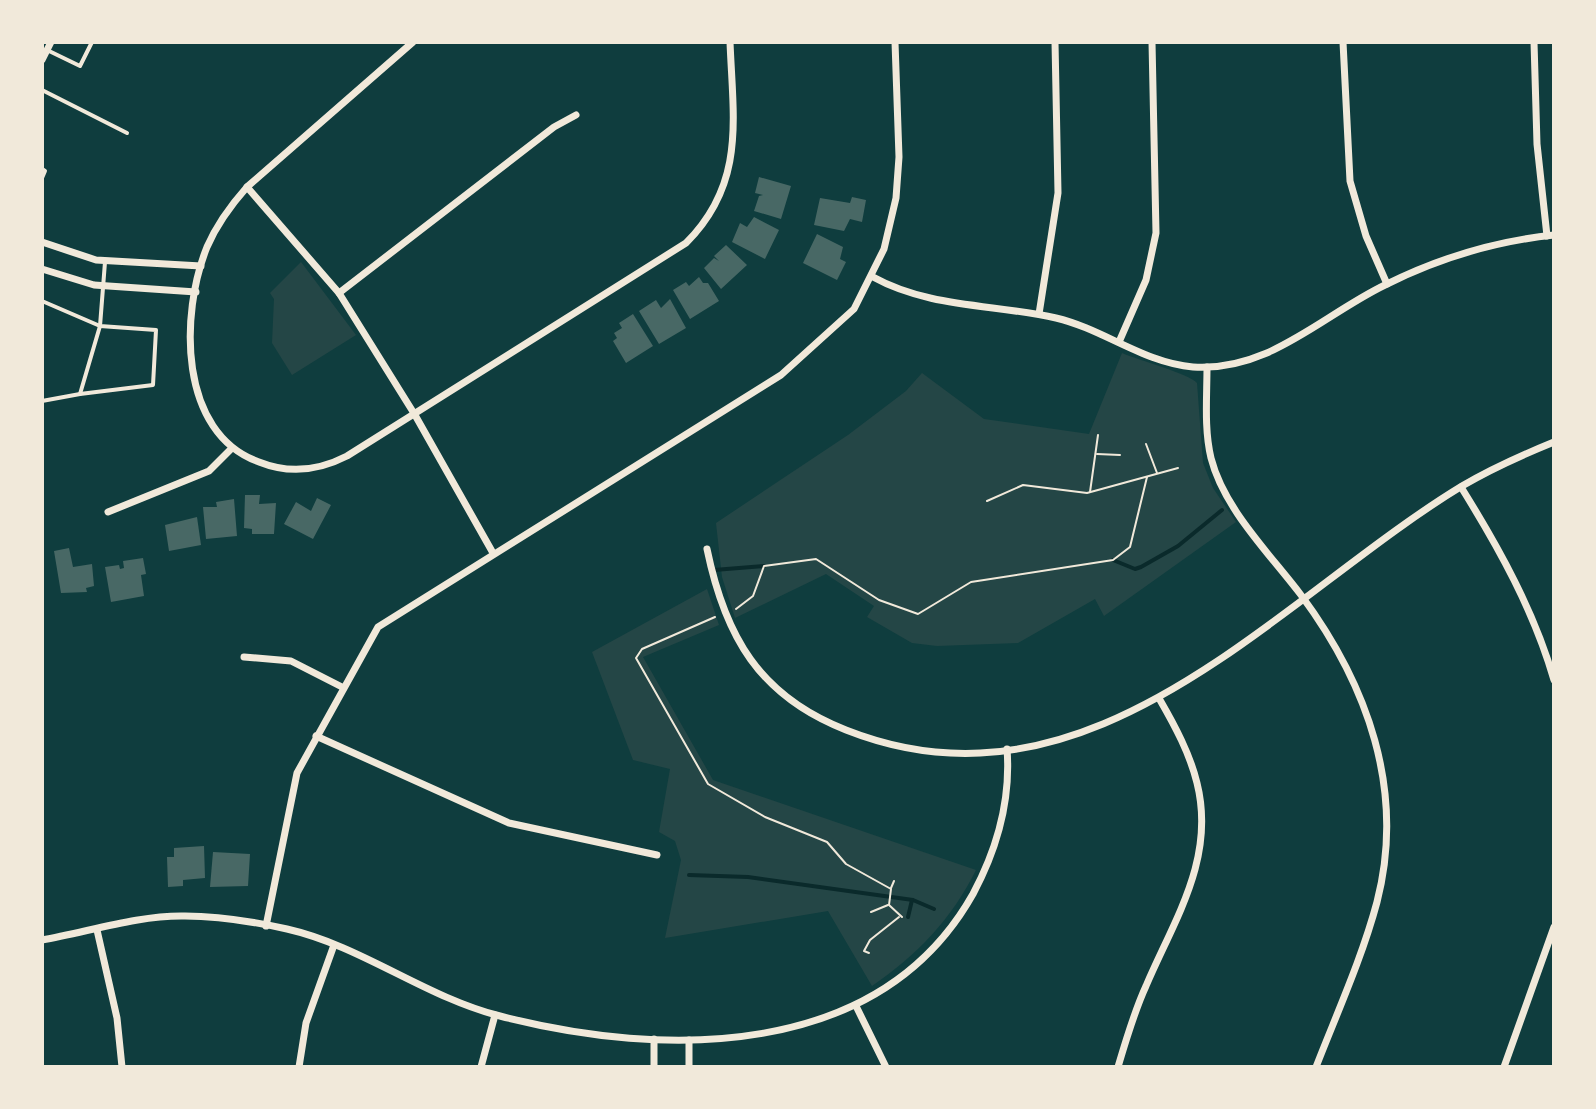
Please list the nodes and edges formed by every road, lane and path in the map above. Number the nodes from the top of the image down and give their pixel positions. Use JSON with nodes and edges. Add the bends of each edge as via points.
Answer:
{"nodes":[{"id":1,"x":92,"y":42,"type":"edge"},
{"id":2,"x":413,"y":42,"type":"edge"},
{"id":3,"x":730,"y":42,"type":"edge"},
{"id":4,"x":895,"y":42,"type":"edge"},
{"id":5,"x":1055,"y":42,"type":"edge"},
{"id":6,"x":1152,"y":42,"type":"edge"},
{"id":7,"x":1343,"y":42,"type":"edge"},
{"id":8,"x":1534,"y":42,"type":"edge"},
{"id":9,"x":49,"y":46,"type":"edge"},
{"id":10,"x":42,"y":60,"type":"edge"},
{"id":11,"x":42,"y":90,"type":"edge"},
{"id":12,"x":576,"y":115,"type":"dead end"},
{"id":13,"x":127,"y":133,"type":"dead end"},
{"id":14,"x":42,"y":169,"type":"edge"},
{"id":15,"x":42,"y":178,"type":"edge"},
{"id":16,"x":247,"y":187,"type":"junction"},
{"id":17,"x":1550,"y":236,"type":"edge"},
{"id":18,"x":42,"y":242,"type":"edge"},
{"id":19,"x":105,"y":262,"type":"junction"},
{"id":20,"x":201,"y":266,"type":"junction"},
{"id":21,"x":42,"y":269,"type":"edge"},
{"id":22,"x":873,"y":277,"type":"junction"},
{"id":23,"x":1387,"y":284,"type":"junction"},
{"id":24,"x":102,"y":286,"type":"junction"},
{"id":25,"x":196,"y":292,"type":"junction"},
{"id":26,"x":339,"y":293,"type":"junction"},
{"id":27,"x":42,"y":301,"type":"edge"},
{"id":28,"x":1039,"y":314,"type":"junction"},
{"id":29,"x":100,"y":326,"type":"junction"},
{"id":30,"x":1119,"y":342,"type":"junction"},
{"id":31,"x":1207,"y":367,"type":"junction"},
{"id":32,"x":80,"y":394,"type":"junction"},
{"id":33,"x":42,"y":401,"type":"edge"},
{"id":34,"x":415,"y":415,"type":"junction"},
{"id":35,"x":1098,"y":435,"type":"dead end"},
{"id":36,"x":1554,"y":442,"type":"edge"},
{"id":37,"x":1146,"y":444,"type":"dead end"},
{"id":38,"x":231,"y":449,"type":"junction"},
{"id":39,"x":1095,"y":454,"type":"junction"},
{"id":40,"x":1120,"y":455,"type":"dead end"},
{"id":41,"x":1178,"y":468,"type":"dead end"},
{"id":42,"x":1157,"y":474,"type":"junction"},
{"id":43,"x":1147,"y":477,"type":"junction"},
{"id":44,"x":1461,"y":487,"type":"junction"},
{"id":45,"x":1090,"y":493,"type":"junction"},
{"id":46,"x":987,"y":501,"type":"dead end"},
{"id":47,"x":108,"y":512,"type":"dead end"},
{"id":48,"x":707,"y":549,"type":"dead end"},
{"id":49,"x":493,"y":553,"type":"junction"},
{"id":50,"x":1304,"y":600,"type":"junction"},
{"id":51,"x":724,"y":614,"type":"junction"},
{"id":52,"x":244,"y":657,"type":"dead end"},
{"id":53,"x":1554,"y":680,"type":"edge"},
{"id":54,"x":342,"y":687,"type":"junction"},
{"id":55,"x":1160,"y":700,"type":"junction"},
{"id":56,"x":316,"y":736,"type":"junction"},
{"id":57,"x":1007,"y":749,"type":"junction"},
{"id":58,"x":657,"y":855,"type":"dead end"},
{"id":59,"x":894,"y":881,"type":"dead end"},
{"id":60,"x":890,"y":891,"type":"junction"},
{"id":61,"x":889,"y":904,"type":"junction"},
{"id":62,"x":871,"y":912,"type":"dead end"},
{"id":63,"x":266,"y":926,"type":"junction"},
{"id":64,"x":1554,"y":927,"type":"edge"},
{"id":65,"x":97,"y":930,"type":"junction"},
{"id":66,"x":42,"y":940,"type":"edge"},
{"id":67,"x":334,"y":945,"type":"junction"},
{"id":68,"x":869,"y":953,"type":"dead end"},
{"id":69,"x":856,"y":1006,"type":"junction"},
{"id":70,"x":495,"y":1015,"type":"junction"},
{"id":71,"x":654,"y":1039,"type":"junction"},
{"id":72,"x":689,"y":1040,"type":"junction"},
{"id":73,"x":122,"y":1067,"type":"edge"},
{"id":74,"x":299,"y":1067,"type":"edge"},
{"id":75,"x":481,"y":1067,"type":"edge"},
{"id":76,"x":654,"y":1067,"type":"edge"},
{"id":77,"x":689,"y":1067,"type":"edge"},
{"id":78,"x":886,"y":1067,"type":"edge"},
{"id":79,"x":1118,"y":1067,"type":"edge"},
{"id":80,"x":1316,"y":1067,"type":"edge"},
{"id":81,"x":1504,"y":1067,"type":"edge"}],
"edges":[{"from":1,"to":9,"type":"lane","via":[[80,66]]},
{"from":2,"to":16,"type":"street"},
{"from":3,"to":34,"type":"street","via":[[731,167],[699,230],[672,254]]},
{"from":4,"to":22,"type":"street","via":[[899,178],[892,221]]},
{"from":5,"to":28,"type":"street","via":[[1058,193]]},
{"from":6,"to":30,"type":"street","via":[[1156,233],[1146,280]]},
{"from":7,"to":23,"type":"street","via":[[1350,181]]},
{"from":8,"to":17,"type":"street","via":[[1537,144]]},
{"from":9,"to":10,"type":"street"},
{"from":11,"to":13,"type":"lane"},
{"from":12,"to":26,"type":"street"},
{"from":14,"to":15,"type":"lane"},
{"from":16,"to":20,"type":"street","via":[[216,228]]},
{"from":16,"to":26,"type":"street"},
{"from":17,"to":23,"type":"street","via":[[1472,251]]},
{"from":18,"to":19,"type":"street"},
{"from":19,"to":20,"type":"street"},
{"from":19,"to":24,"type":"lane"},
{"from":20,"to":25,"type":"street"},
{"from":21,"to":24,"type":"street"},
{"from":22,"to":28,"type":"street","via":[[922,297]]},
{"from":22,"to":49,"type":"street","via":[[854,309],[798,364]]},
{"from":23,"to":31,"type":"street","via":[[1281,349],[1243,363]]},
{"from":24,"to":25,"type":"street"},
{"from":24,"to":29,"type":"lane"},
{"from":25,"to":38,"type":"street","via":[[195,386],[207,417]]},
{"from":26,"to":34,"type":"street"},
{"from":27,"to":29,"type":"lane"},
{"from":28,"to":30,"type":"street","via":[[1074,322]]},
{"from":29,"to":32,"type":"lane"},
{"from":29,"to":32,"type":"lane","via":[[156,330],[153,385]]},
{"from":30,"to":31,"type":"street","via":[[1164,362]]},
{"from":31,"to":50,"type":"street","via":[[1208,442],[1216,474]]},
{"from":32,"to":33,"type":"lane"},
{"from":34,"to":38,"type":"street","via":[[319,467],[278,468]]},
{"from":34,"to":49,"type":"street"},
{"from":35,"to":39,"type":"path"},
{"from":36,"to":44,"type":"street"},
{"from":37,"to":42,"type":"path"},
{"from":38,"to":47,"type":"street","via":[[209,471]]},
{"from":39,"to":40,"type":"path"},
{"from":39,"to":45,"type":"path"},
{"from":41,"to":42,"type":"path"},
{"from":42,"to":43,"type":"path"},
{"from":43,"to":45,"type":"path"},
{"from":43,"to":51,"type":"path","via":[[1130,547],[1113,560],[971,582],[918,614],[879,600],[808,558],[764,566],[753,596]]},
{"from":44,"to":50,"type":"street"},
{"from":44,"to":53,"type":"street","via":[[1496,543],[1538,631]]},
{"from":45,"to":46,"type":"path","via":[[1023,485]]},
{"from":48,"to":51,"type":"street"},
{"from":49,"to":54,"type":"street","via":[[378,627]]},
{"from":50,"to":55,"type":"street"},
{"from":50,"to":80,"type":"street","via":[[1345,660],[1370,721],[1383,770],[1387,834],[1377,901]]},
{"from":51,"to":57,"type":"street","via":[[740,647],[766,680],[835,726],[928,750]]},
{"from":51,"to":60,"type":"path","via":[[642,649],[636,658],[708,784],[765,817],[827,842],[846,864]]},
{"from":52,"to":54,"type":"street","via":[[291,661]]},
{"from":54,"to":56,"type":"street"},
{"from":55,"to":57,"type":"street","via":[[1095,727]]},
{"from":55,"to":79,"type":"street","via":[[1198,787],[1199,850],[1186,901],[1146,986]]},
{"from":56,"to":58,"type":"street","via":[[509,823]]},
{"from":56,"to":63,"type":"street","via":[[294,785]]},
{"from":57,"to":69,"type":"street","via":[[997,837],[968,902],[915,965]]},
{"from":59,"to":60,"type":"path"},
{"from":60,"to":61,"type":"path"},
{"from":61,"to":62,"type":"path"},
{"from":61,"to":68,"type":"path","via":[[901,916],[870,940],[864,951]]},
{"from":63,"to":65,"type":"street","via":[[185,916]]},
{"from":63,"to":67,"type":"street"},
{"from":64,"to":81,"type":"street"},
{"from":65,"to":66,"type":"street"},
{"from":65,"to":73,"type":"street"},
{"from":67,"to":70,"type":"street"},
{"from":67,"to":74,"type":"street","via":[[306,1023]]},
{"from":69,"to":72,"type":"street","via":[[786,1030]]},
{"from":69,"to":78,"type":"street"},
{"from":70,"to":71,"type":"street","via":[[558,1029]]},
{"from":70,"to":75,"type":"street"},
{"from":71,"to":72,"type":"street"},
{"from":71,"to":76,"type":"street"},
{"from":72,"to":77,"type":"street"}]}
